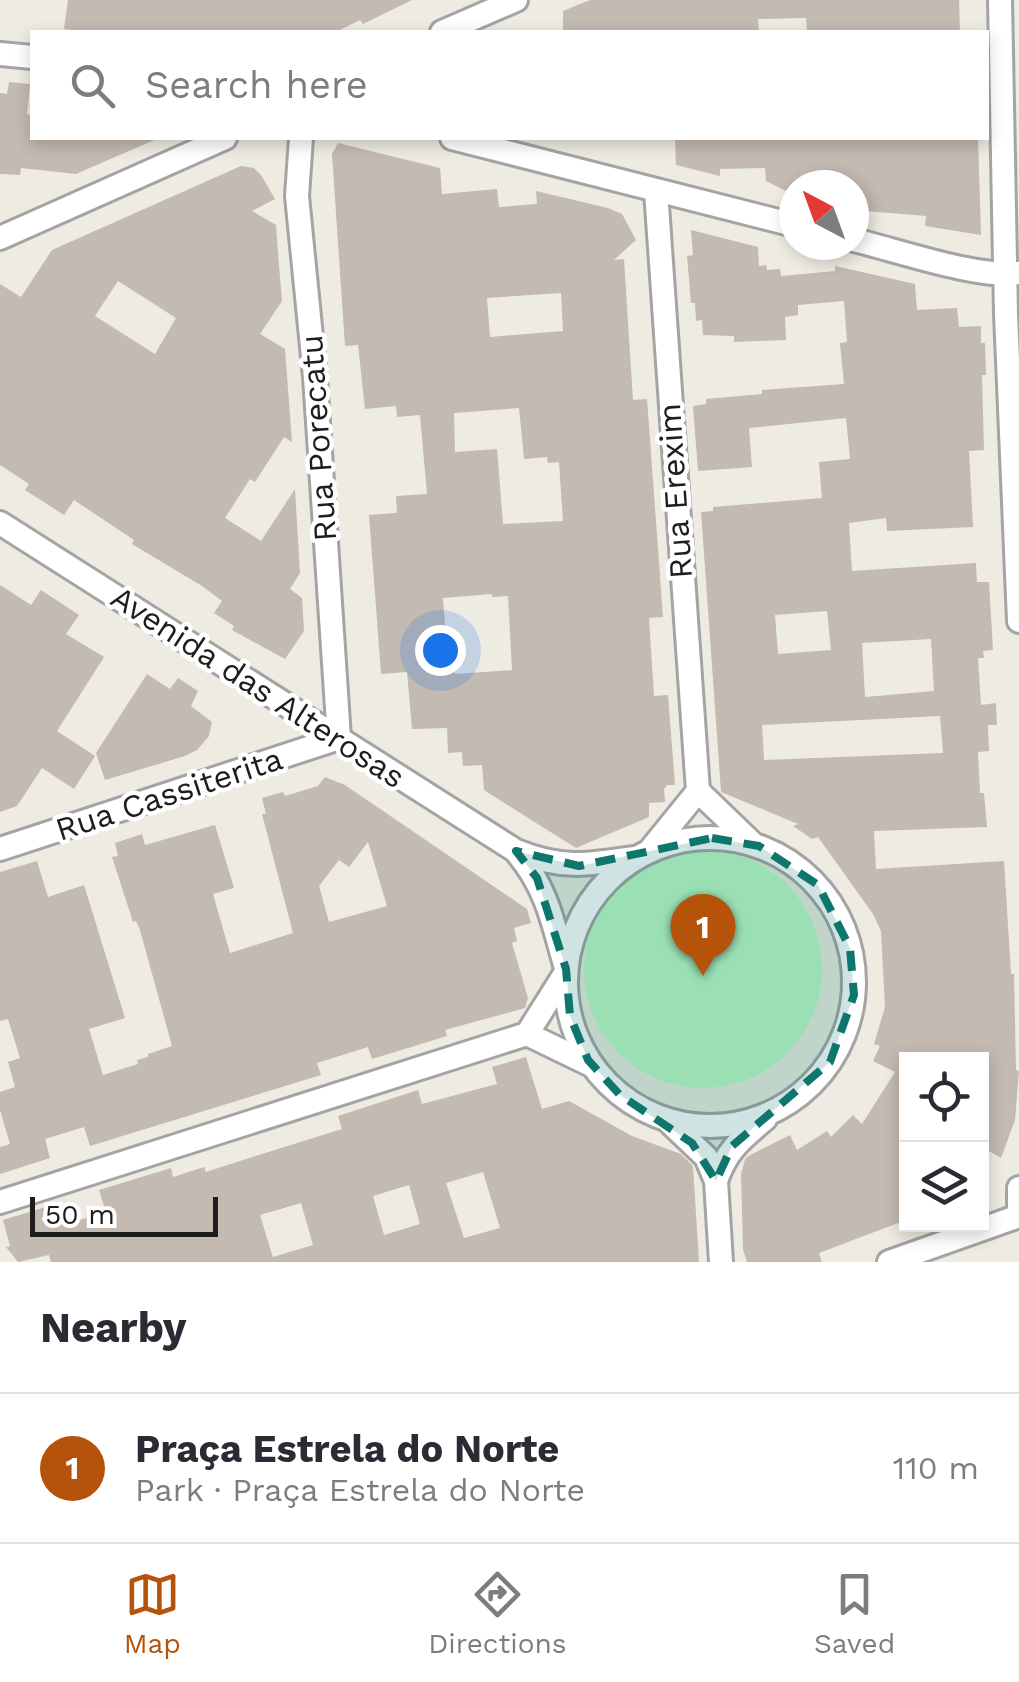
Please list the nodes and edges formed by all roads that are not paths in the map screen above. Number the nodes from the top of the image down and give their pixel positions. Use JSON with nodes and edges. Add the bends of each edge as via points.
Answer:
{"nodes":[{"id":1,"x":516,"y":0,"type":"edge"},
{"id":2,"x":1000,"y":0,"type":"edge"},
{"id":3,"x":447,"y":30,"type":"edge"},
{"id":4,"x":0,"y":54,"type":"edge"},
{"id":5,"x":30,"y":57,"type":"edge"},
{"id":6,"x":220,"y":140,"type":"edge"},
{"id":7,"x":301,"y":140,"type":"edge"},
{"id":8,"x":460,"y":140,"type":"edge"},
{"id":9,"x":656,"y":191,"type":"junction"},
{"id":10,"x":779,"y":221,"type":"edge"},
{"id":11,"x":0,"y":238,"type":"edge"},
{"id":12,"x":869,"y":243,"type":"edge"},
{"id":13,"x":1013,"y":274,"type":"edge"},
{"id":14,"x":1016,"y":522,"type":"edge"},
{"id":15,"x":0,"y":523,"type":"edge"},
{"id":16,"x":1019,"y":620,"type":"edge"},
{"id":17,"x":339,"y":738,"type":"junction"},
{"id":18,"x":698,"y":791,"type":"junction"},
{"id":19,"x":754,"y":844,"type":"junction"},
{"id":20,"x":0,"y":849,"type":"edge"},
{"id":21,"x":516,"y":851,"type":"junction"},
{"id":22,"x":644,"y":854,"type":"junction"},
{"id":23,"x":566,"y":970,"type":"junction"},
{"id":24,"x":527,"y":1034,"type":"junction"},
{"id":25,"x":593,"y":1066,"type":"junction"},
{"id":26,"x":780,"y":1107,"type":"junction"},
{"id":27,"x":666,"y":1119,"type":"junction"},
{"id":28,"x":716,"y":1181,"type":"junction"},
{"id":29,"x":1019,"y":1188,"type":"edge"},
{"id":30,"x":0,"y":1202,"type":"edge"},
{"id":31,"x":1019,"y":1206,"type":"edge"},
{"id":32,"x":1019,"y":1216,"type":"edge"},
{"id":33,"x":722,"y":1262,"type":"edge"},
{"id":34,"x":890,"y":1262,"type":"edge"}],
"edges":[{"from":1,"to":3,"type":"street"},
{"from":2,"to":13,"type":"street"},
{"from":4,"to":5,"type":"street"},
{"from":6,"to":11,"type":"street"},
{"from":7,"to":17,"type":"street","name":"Rua Porecatu","via":[[297,196]]},
{"from":8,"to":9,"type":"street"},
{"from":9,"to":10,"type":"street"},
{"from":9,"to":18,"type":"street","name":"Rua Erexim"},
{"from":12,"to":13,"type":"street"},
{"from":13,"to":14,"type":"street"},
{"from":14,"to":16,"type":"street"},
{"from":15,"to":17,"type":"street","name":"Avenida das Alterosas"},
{"from":17,"to":20,"type":"street","name":"Rua Cassiterita"},
{"from":17,"to":21,"type":"street","name":"Avenida das Alterosas"},
{"from":18,"to":19,"type":"street"},
{"from":18,"to":22,"type":"street"},
{"from":19,"to":22,"type":"street","via":[[700,838]]},
{"from":19,"to":26,"type":"street","via":[[818,885],[843,925],[854,971],[841,1041],[814,1080]]},
{"from":21,"to":22,"type":"street","name":"Avenida das Alterosas","via":[[579,866]]},
{"from":21,"to":23,"type":"street","name":"Avenida das Alterosas","via":[[538,878]]},
{"from":22,"to":23,"type":"street","via":[[590,902]]},
{"from":23,"to":24,"type":"street"},
{"from":23,"to":25,"type":"street","via":[[570,1016]]},
{"from":24,"to":25,"type":"street"},
{"from":24,"to":30,"type":"street"},
{"from":25,"to":27,"type":"street","via":[[620,1095]]},
{"from":26,"to":27,"type":"street","via":[[732,1124]]},
{"from":26,"to":28,"type":"street","via":[[732,1146]]},
{"from":27,"to":28,"type":"street","via":[[706,1157]]},
{"from":28,"to":33,"type":"street"},
{"from":29,"to":31,"type":"street"},
{"from":32,"to":34,"type":"street"}]}
